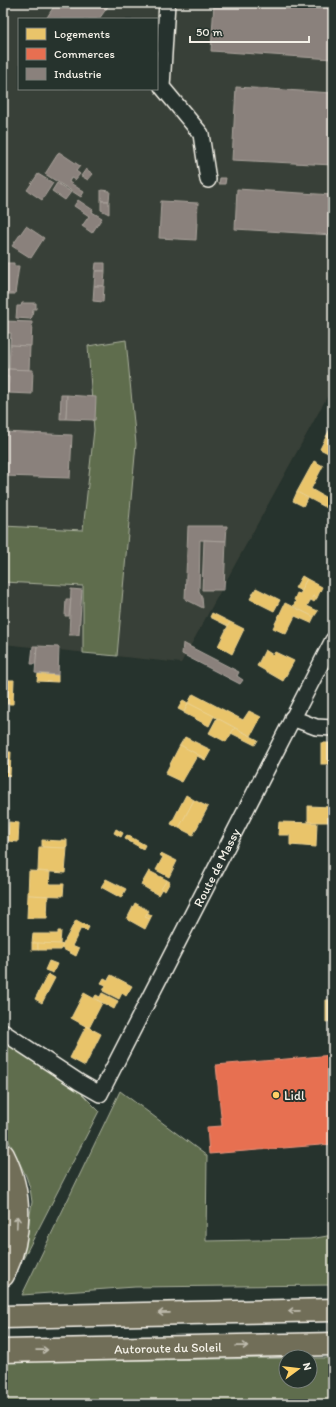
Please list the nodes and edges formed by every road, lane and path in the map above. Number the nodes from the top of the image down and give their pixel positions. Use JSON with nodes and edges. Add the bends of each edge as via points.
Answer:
{"nodes":[{"id":1,"x":167,"y":3,"type":"edge"},
{"id":2,"x":208,"y":180,"type":"dead end"},
{"id":3,"x":333,"y":640,"type":"edge"},
{"id":4,"x":292,"y":718,"type":"junction"},
{"id":5,"x":333,"y":728,"type":"edge"},
{"id":6,"x":3,"y":1032,"type":"edge"},
{"id":7,"x":3,"y":1155,"type":"edge"},
{"id":8,"x":4,"y":1274,"type":"edge"},
{"id":9,"x":333,"y":1310,"type":"edge"},
{"id":10,"x":3,"y":1317,"type":"edge"},
{"id":11,"x":333,"y":1344,"type":"edge"},
{"id":12,"x":3,"y":1351,"type":"edge"}],
"edges":[{"from":1,"to":2,"type":"street","via":[[162,87],[201,134]]},
{"from":3,"to":4,"type":"street","name":"Route de Massy"},
{"from":4,"to":5,"type":"street","via":[[316,727]]},
{"from":4,"to":6,"type":"street","name":"Route de Massy","via":[[100,1094]]},
{"from":8,"to":7,"type":"highway","one_way":true,"via":[[18,1222],[14,1182]]},
{"from":9,"to":10,"type":"highway","one_way":true},
{"from":12,"to":11,"type":"highway","name":"Autoroute du Soleil","one_way":true}]}
